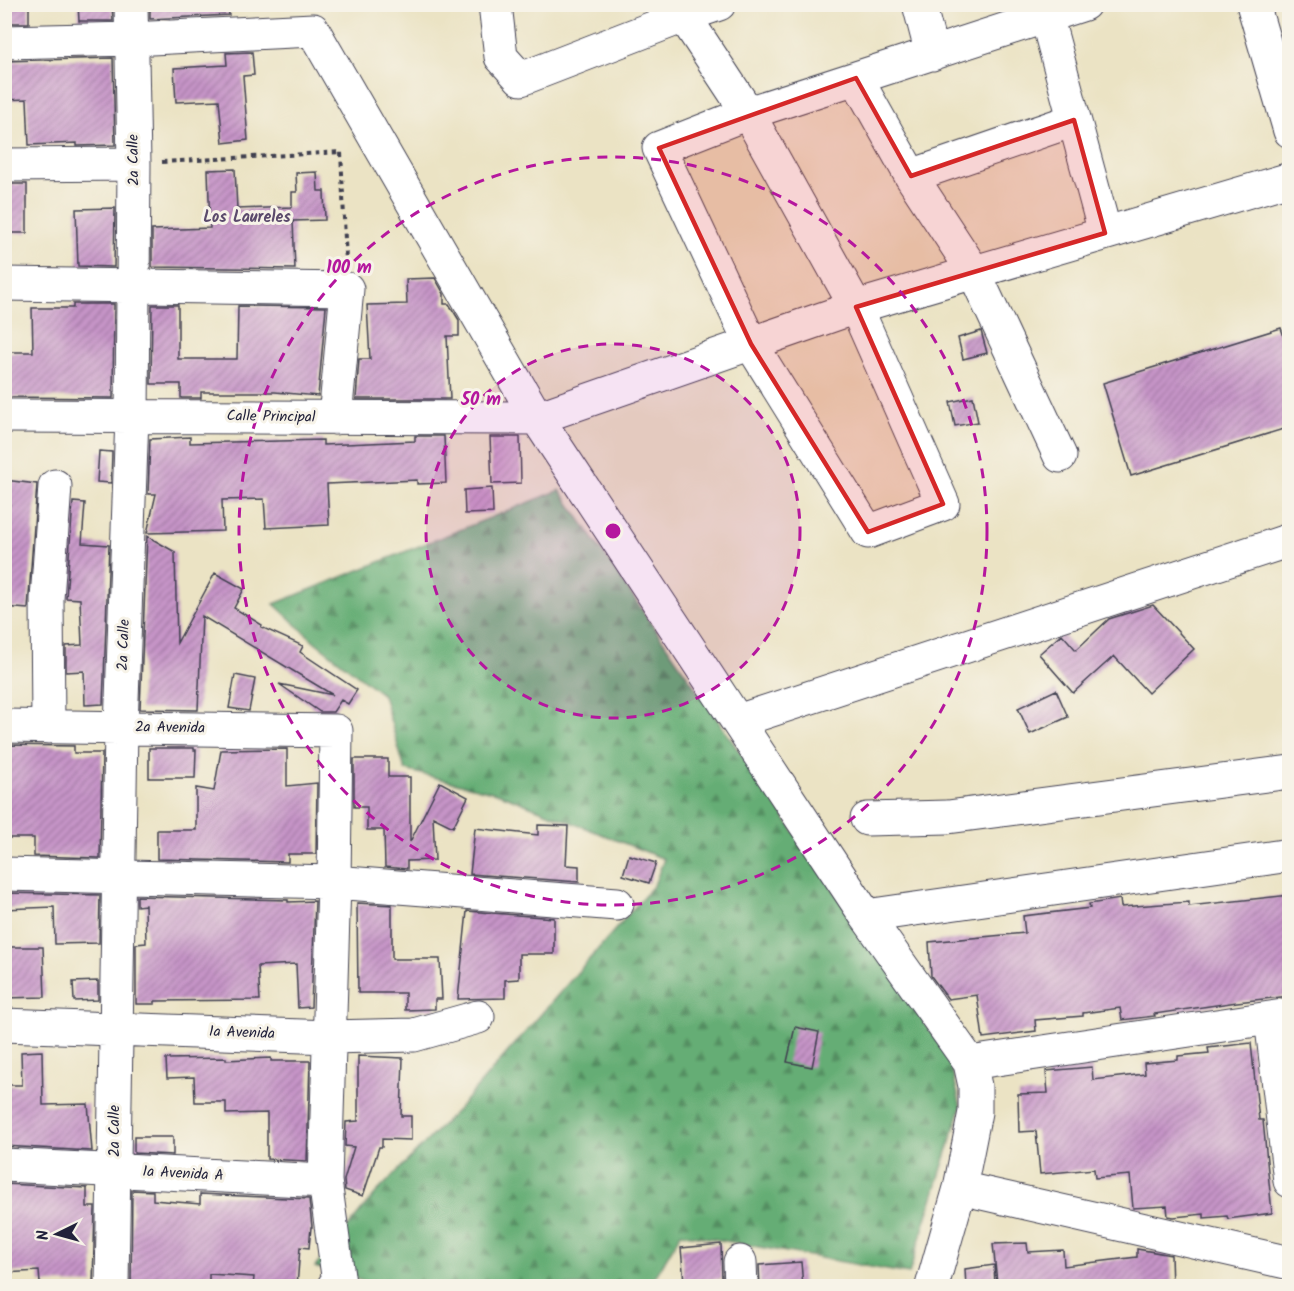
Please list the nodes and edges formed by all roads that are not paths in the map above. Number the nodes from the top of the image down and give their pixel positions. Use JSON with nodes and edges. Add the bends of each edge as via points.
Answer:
{"nodes":[{"id":1,"x":131,"y":4,"type":"edge"},
{"id":2,"x":495,"y":4,"type":"edge"},
{"id":3,"x":719,"y":4,"type":"edge"},
{"id":4,"x":919,"y":4,"type":"edge"},
{"id":5,"x":1084,"y":4,"type":"edge"},
{"id":6,"x":1254,"y":4,"type":"edge"},
{"id":7,"x":1044,"y":11,"type":"edge"},
{"id":8,"x":684,"y":16,"type":"junction"},
{"id":9,"x":131,"y":39,"type":"junction"},
{"id":10,"x":4,"y":42,"type":"edge"},
{"id":11,"x":932,"y":54,"type":"junction"},
{"id":12,"x":856,"y":78,"type":"junction"},
{"id":13,"x":748,"y":113,"type":"junction"},
{"id":14,"x":1074,"y":120,"type":"junction"},
{"id":15,"x":1290,"y":131,"type":"edge"},
{"id":16,"x":134,"y":164,"type":"junction"},
{"id":17,"x":4,"y":165,"type":"edge"},
{"id":18,"x":911,"y":176,"type":"junction"},
{"id":19,"x":1290,"y":179,"type":"edge"},
{"id":20,"x":1105,"y":233,"type":"junction"},
{"id":21,"x":974,"y":272,"type":"junction"},
{"id":22,"x":4,"y":284,"type":"edge"},
{"id":23,"x":134,"y":285,"type":"junction"},
{"id":24,"x":856,"y":307,"type":"junction"},
{"id":25,"x":751,"y":344,"type":"junction"},
{"id":26,"x":4,"y":416,"type":"edge"},
{"id":27,"x":132,"y":416,"type":"junction"},
{"id":28,"x":335,"y":418,"type":"junction"},
{"id":29,"x":537,"y":418,"type":"junction"},
{"id":30,"x":1060,"y":456,"type":"dead end"},
{"id":31,"x":55,"y":486,"type":"dead end"},
{"id":32,"x":1290,"y":540,"type":"edge"},
{"id":33,"x":738,"y":721,"type":"junction"},
{"id":34,"x":4,"y":726,"type":"edge"},
{"id":35,"x":48,"y":727,"type":"junction"},
{"id":36,"x":121,"y":728,"type":"junction"},
{"id":37,"x":1290,"y":772,"type":"edge"},
{"id":38,"x":867,"y":819,"type":"dead end"},
{"id":39,"x":1290,"y":855,"type":"edge"},
{"id":40,"x":4,"y":874,"type":"edge"},
{"id":41,"x":119,"y":876,"type":"junction"},
{"id":42,"x":334,"y":882,"type":"junction"},
{"id":43,"x":617,"y":904,"type":"dead end"},
{"id":44,"x":866,"y":916,"type":"junction"},
{"id":45,"x":1280,"y":1016,"type":"edge"},
{"id":46,"x":478,"y":1017,"type":"dead end"},
{"id":47,"x":4,"y":1025,"type":"edge"},
{"id":48,"x":115,"y":1028,"type":"junction"},
{"id":49,"x":330,"y":1037,"type":"junction"},
{"id":50,"x":969,"y":1063,"type":"junction"},
{"id":51,"x":4,"y":1166,"type":"edge"},
{"id":52,"x":1289,"y":1166,"type":"edge"},
{"id":53,"x":114,"y":1170,"type":"junction"},
{"id":54,"x":325,"y":1181,"type":"junction"},
{"id":55,"x":960,"y":1188,"type":"junction"},
{"id":56,"x":1290,"y":1263,"type":"edge"},
{"id":57,"x":336,"y":1285,"type":"edge"},
{"id":58,"x":112,"y":1287,"type":"edge"},
{"id":59,"x":932,"y":1287,"type":"edge"}],
"edges":[{"from":1,"to":9,"type":"street","name":"2a Calle"},
{"from":2,"to":8,"type":"street","via":[[501,57],[521,80]]},
{"from":3,"to":8,"type":"street"},
{"from":4,"to":11,"type":"street"},
{"from":5,"to":7,"type":"street"},
{"from":6,"to":15,"type":"street"},
{"from":7,"to":11,"type":"street"},
{"from":7,"to":14,"type":"street"},
{"from":8,"to":13,"type":"street"},
{"from":9,"to":10,"type":"street"},
{"from":9,"to":16,"type":"street","name":"2a Calle"},
{"from":9,"to":29,"type":"street","via":[[313,30]]},
{"from":11,"to":12,"type":"street"},
{"from":12,"to":13,"type":"street"},
{"from":12,"to":18,"type":"street"},
{"from":13,"to":24,"type":"street"},
{"from":13,"to":25,"type":"street","via":[[659,148]]},
{"from":14,"to":18,"type":"street"},
{"from":14,"to":20,"type":"street"},
{"from":16,"to":17,"type":"street"},
{"from":16,"to":23,"type":"street","name":"2a Calle"},
{"from":18,"to":21,"type":"street"},
{"from":19,"to":20,"type":"street","name":"Calle Principal"},
{"from":20,"to":21,"type":"street","name":"Calle Principal"},
{"from":21,"to":24,"type":"street","name":"Calle Principal"},
{"from":21,"to":30,"type":"street"},
{"from":22,"to":23,"type":"street"},
{"from":23,"to":27,"type":"street","name":"2a Calle"},
{"from":23,"to":28,"type":"street","via":[[347,289]]},
{"from":24,"to":25,"type":"street","name":"Calle Principal"},
{"from":24,"to":25,"type":"street","via":[[943,504],[868,532]]},
{"from":25,"to":29,"type":"street","name":"Calle Principal"},
{"from":26,"to":27,"type":"street","name":"Calle Principal"},
{"from":27,"to":28,"type":"street","name":"Calle Principal"},
{"from":27,"to":36,"type":"street","name":"2a Calle"},
{"from":28,"to":29,"type":"street","name":"Calle Principal"},
{"from":29,"to":33,"type":"street"},
{"from":31,"to":35,"type":"street","via":[[47,599]]},
{"from":32,"to":33,"type":"street"},
{"from":33,"to":44,"type":"street"},
{"from":34,"to":35,"type":"street","name":"2a Avenida"},
{"from":35,"to":36,"type":"street","name":"2a Avenida"},
{"from":36,"to":41,"type":"street","name":"2a Calle"},
{"from":36,"to":42,"type":"street","name":"2a Avenida","via":[[336,731]]},
{"from":37,"to":38,"type":"street","via":[[948,816]]},
{"from":39,"to":44,"type":"street"},
{"from":40,"to":41,"type":"street"},
{"from":41,"to":42,"type":"street"},
{"from":41,"to":48,"type":"street","name":"2a Calle"},
{"from":42,"to":43,"type":"street"},
{"from":42,"to":49,"type":"street"},
{"from":44,"to":50,"type":"street"},
{"from":45,"to":50,"type":"street"},
{"from":45,"to":52,"type":"street"},
{"from":46,"to":49,"type":"street","name":"1a Avenida","via":[[414,1035]]},
{"from":47,"to":48,"type":"street","name":"1a Avenida"},
{"from":48,"to":49,"type":"street","name":"1a Avenida"},
{"from":48,"to":53,"type":"street","name":"2a Calle"},
{"from":49,"to":54,"type":"street"},
{"from":50,"to":55,"type":"street","via":[[975,1086],[975,1112]]},
{"from":51,"to":53,"type":"street","name":"1a Avenida A"},
{"from":53,"to":54,"type":"street","name":"1a Avenida A"},
{"from":53,"to":58,"type":"street","name":"2a Calle"},
{"from":54,"to":57,"type":"street"},
{"from":55,"to":56,"type":"street"},
{"from":55,"to":59,"type":"street"}]}
